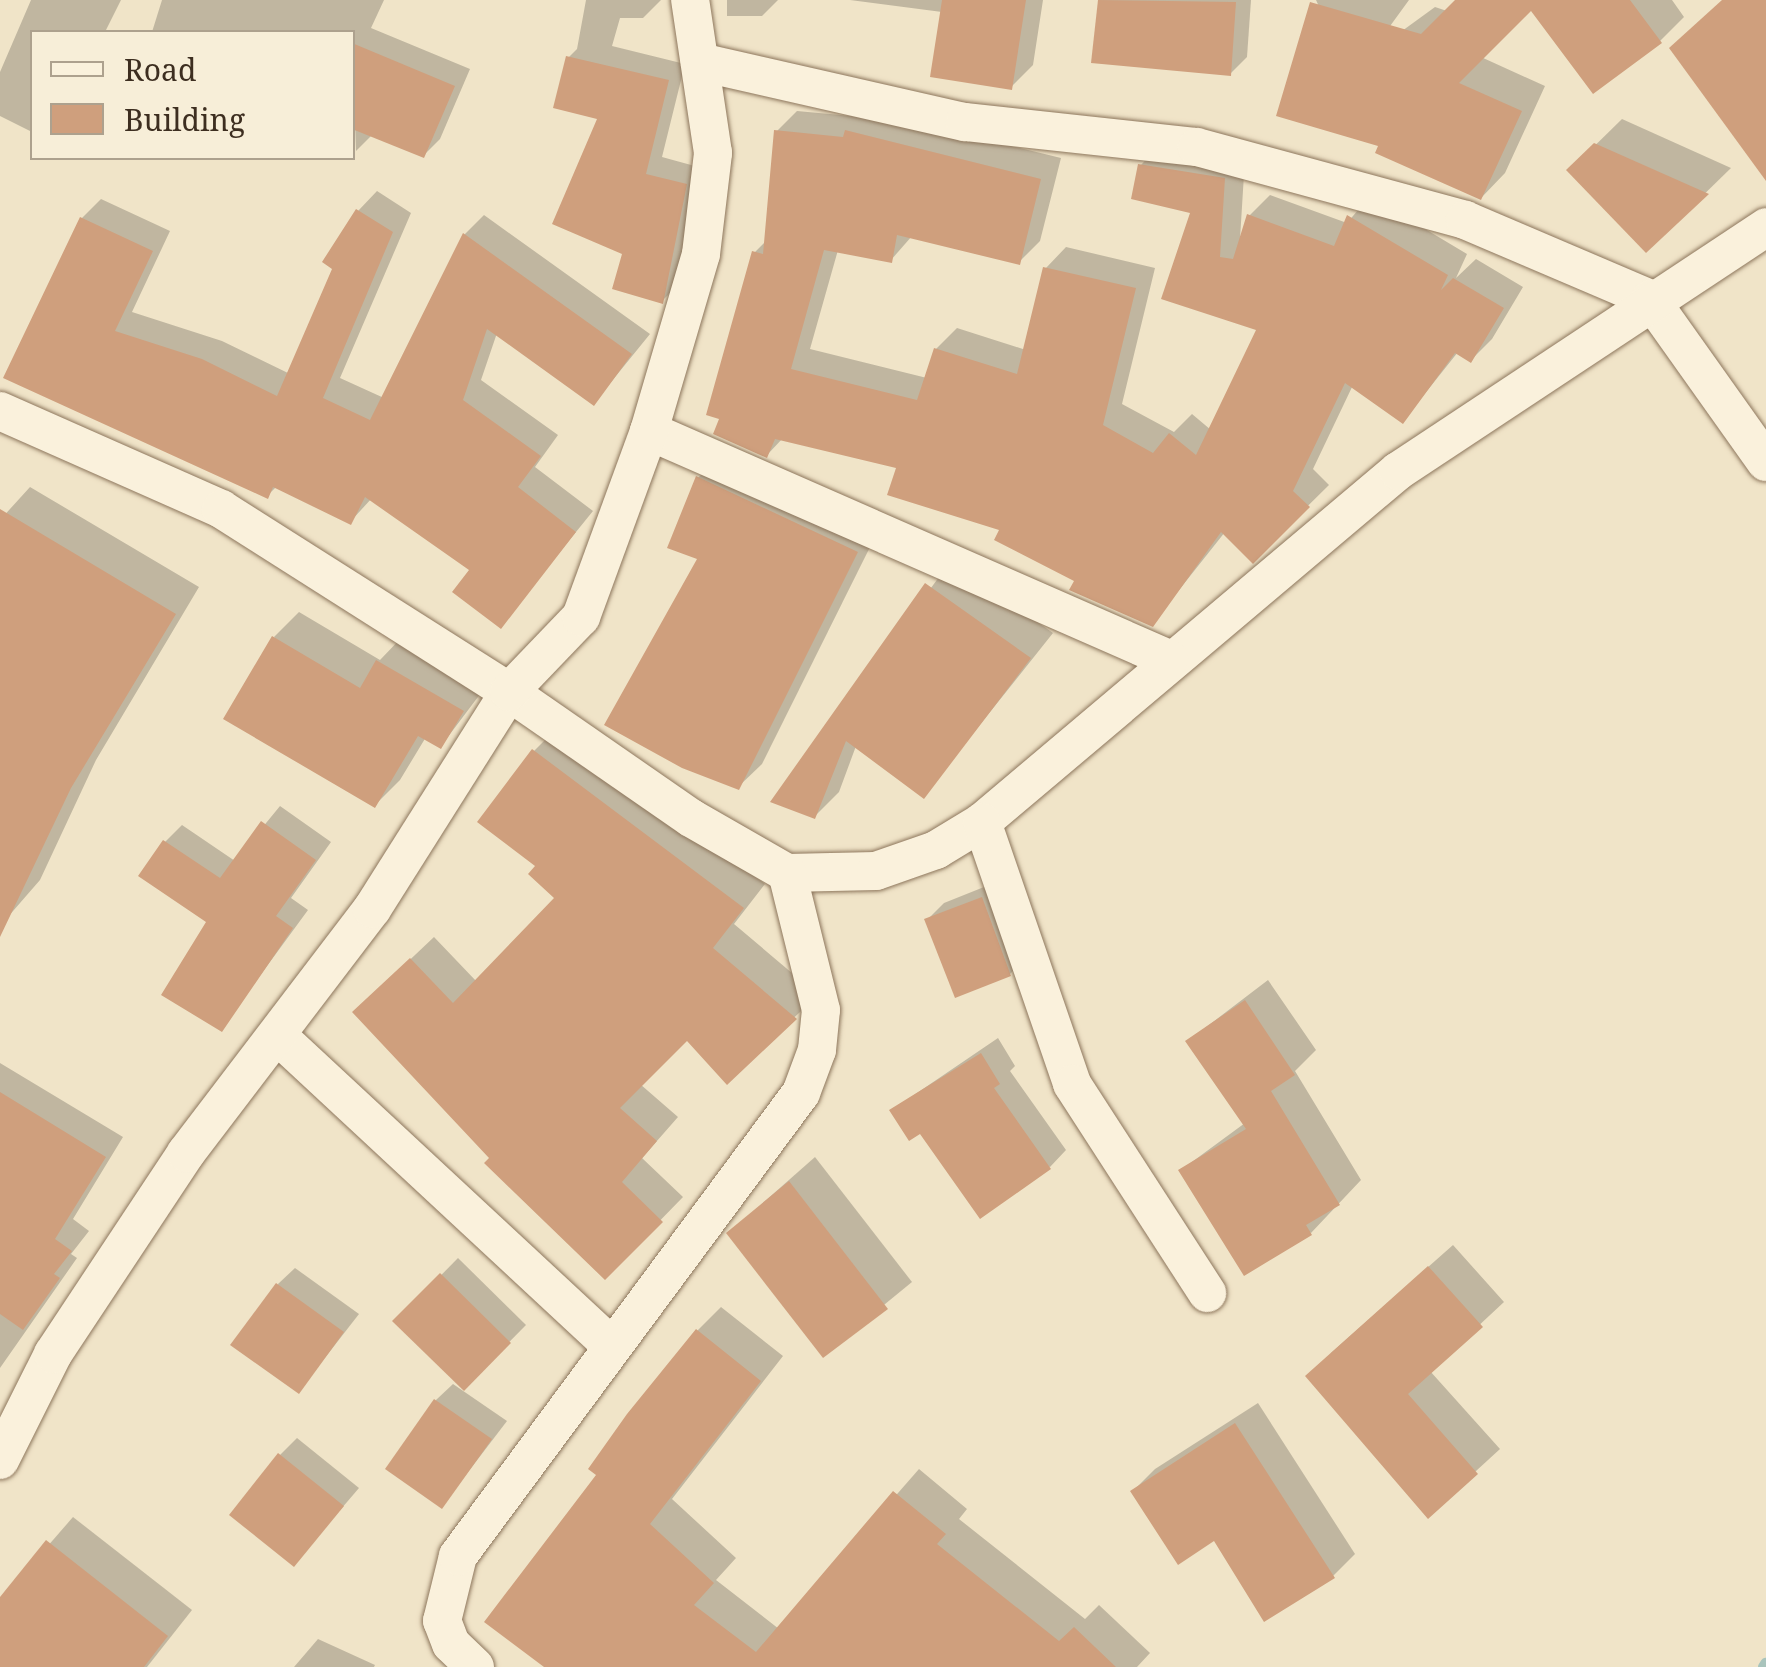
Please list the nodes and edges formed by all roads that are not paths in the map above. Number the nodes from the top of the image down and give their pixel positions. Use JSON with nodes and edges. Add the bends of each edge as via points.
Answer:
{"nodes":[{"id":1,"x":690,"y":0,"type":"edge"},
{"id":2,"x":700,"y":62,"type":"junction"},
{"id":3,"x":1766,"y":227,"type":"edge"},
{"id":4,"x":1650,"y":299,"type":"junction"},
{"id":5,"x":0,"y":412,"type":"edge"},
{"id":6,"x":649,"y":431,"type":"junction"},
{"id":7,"x":1766,"y":462,"type":"edge"},
{"id":8,"x":1169,"y":659,"type":"junction"},
{"id":9,"x":509,"y":692,"type":"junction"},
{"id":10,"x":982,"y":822,"type":"junction"},
{"id":11,"x":787,"y":873,"type":"junction"},
{"id":12,"x":278,"y":1036,"type":"junction"},
{"id":13,"x":1206,"y":1292,"type":"dead end"},
{"id":14,"x":609,"y":1344,"type":"junction"},
{"id":15,"x":0,"y":1460,"type":"edge"},
{"id":16,"x":475,"y":1667,"type":"edge"}],
"edges":[{"from":1,"to":2,"type":"street"},
{"from":2,"to":4,"type":"street","via":[[965,122],[1196,146],[1338,180],[1465,220]]},
{"from":2,"to":6,"type":"street","via":[[713,154],[701,254]]},
{"from":3,"to":4,"type":"street"},
{"from":4,"to":7,"type":"street"},
{"from":4,"to":8,"type":"street","via":[[1398,471]]},
{"from":5,"to":9,"type":"street","via":[[221,509]]},
{"from":6,"to":8,"type":"street"},
{"from":6,"to":9,"type":"street","via":[[581,618]]},
{"from":8,"to":10,"type":"street"},
{"from":9,"to":11,"type":"street","via":[[691,818]]},
{"from":9,"to":12,"type":"street","via":[[372,909]]},
{"from":10,"to":11,"type":"street","via":[[936,850],[876,872]]},
{"from":10,"to":13,"type":"street","via":[[1072,1084]]},
{"from":11,"to":14,"type":"street","via":[[821,1010],[817,1050],[801,1093]]},
{"from":12,"to":14,"type":"street"},
{"from":12,"to":15,"type":"street","via":[[118,1253],[53,1354]]},
{"from":14,"to":16,"type":"street","via":[[458,1556],[442,1622],[450,1644]]}]}
